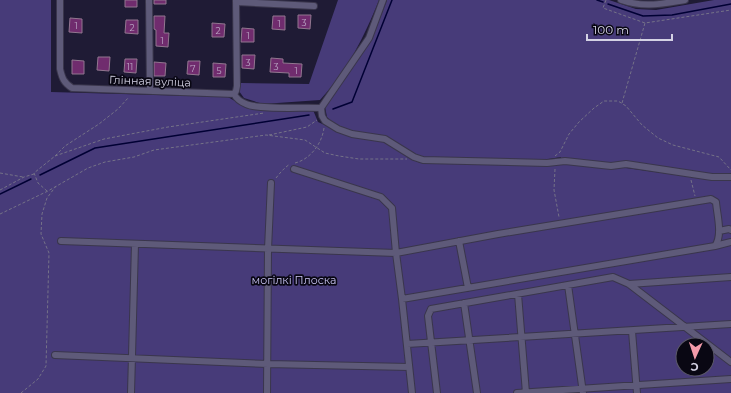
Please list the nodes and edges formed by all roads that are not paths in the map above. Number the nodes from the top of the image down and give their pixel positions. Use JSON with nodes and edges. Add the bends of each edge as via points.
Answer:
{"nodes":[{"id":1,"x":60,"y":0,"type":"edge"},
{"id":2,"x":149,"y":0,"type":"edge"},
{"id":3,"x":383,"y":0,"type":"edge"},
{"id":4,"x":621,"y":0,"type":"edge"},
{"id":5,"x":685,"y":0,"type":"edge"},
{"id":6,"x":236,"y":1,"type":"edge"},
{"id":7,"x":314,"y":6,"type":"dead end"},
{"id":8,"x":150,"y":91,"type":"junction"},
{"id":9,"x":234,"y":94,"type":"junction"},
{"id":10,"x":321,"y":108,"type":"junction"},
{"id":11,"x":294,"y":169,"type":"dead end"},
{"id":12,"x":731,"y":177,"type":"edge"},
{"id":13,"x":271,"y":184,"type":"dead end"},
{"id":14,"x":731,"y":230,"type":"edge"},
{"id":15,"x":719,"y":231,"type":"junction"},
{"id":16,"x":61,"y":241,"type":"dead end"},
{"id":17,"x":459,"y":241,"type":"junction"},
{"id":18,"x":731,"y":242,"type":"edge"},
{"id":19,"x":136,"y":244,"type":"junction"},
{"id":20,"x":715,"y":246,"type":"junction"},
{"id":21,"x":268,"y":249,"type":"junction"},
{"id":22,"x":396,"y":253,"type":"junction"},
{"id":23,"x":731,"y":277,"type":"edge"},
{"id":24,"x":629,"y":284,"type":"junction"},
{"id":25,"x":568,"y":285,"type":"junction"},
{"id":26,"x":468,"y":288,"type":"junction"},
{"id":27,"x":518,"y":294,"type":"junction"},
{"id":28,"x":402,"y":300,"type":"junction"},
{"id":29,"x":464,"y":303,"type":"junction"},
{"id":30,"x":731,"y":324,"type":"edge"},
{"id":31,"x":684,"y":328,"type":"junction"},
{"id":32,"x":632,"y":331,"type":"junction"},
{"id":33,"x":575,"y":334,"type":"junction"},
{"id":34,"x":522,"y":337,"type":"junction"},
{"id":35,"x":470,"y":341,"type":"junction"},
{"id":36,"x":432,"y":343,"type":"junction"},
{"id":37,"x":407,"y":344,"type":"junction"},
{"id":38,"x":55,"y":355,"type":"dead end"},
{"id":39,"x":132,"y":358,"type":"junction"},
{"id":40,"x":731,"y":362,"type":"edge"},
{"id":41,"x":268,"y":364,"type":"junction"},
{"id":42,"x":410,"y":367,"type":"junction"},
{"id":43,"x":731,"y":378,"type":"edge"},
{"id":44,"x":637,"y":385,"type":"junction"},
{"id":45,"x":582,"y":391,"type":"edge"},
{"id":46,"x":131,"y":393,"type":"edge"},
{"id":47,"x":267,"y":393,"type":"edge"},
{"id":48,"x":412,"y":393,"type":"edge"},
{"id":49,"x":437,"y":393,"type":"edge"},
{"id":50,"x":477,"y":393,"type":"edge"},
{"id":51,"x":517,"y":393,"type":"edge"},
{"id":52,"x":526,"y":393,"type":"edge"},
{"id":53,"x":638,"y":393,"type":"edge"}],
"edges":[{"from":1,"to":8,"type":"street","name":"Глінная вуліца","via":[[60,69],[66,84],[75,89]]},
{"from":2,"to":8,"type":"street"},
{"from":3,"to":10,"type":"street","via":[[369,38]]},
{"from":4,"to":5,"type":"street","via":[[635,5],[655,5]]},
{"from":6,"to":7,"type":"street"},
{"from":6,"to":9,"type":"street","via":[[237,86]]},
{"from":8,"to":9,"type":"street","name":"Глінная вуліца"},
{"from":9,"to":10,"type":"street","via":[[246,104],[262,107]]},
{"from":10,"to":12,"type":"street","via":[[324,119],[338,129],[385,139],[423,160],[547,163],[566,161],[611,166],[626,164],[712,177]]},
{"from":11,"to":22,"type":"street","via":[[381,197],[392,208]]},
{"from":13,"to":21,"type":"street"},
{"from":14,"to":15,"type":"street"},
{"from":15,"to":17,"type":"street","via":[[716,202],[711,198]]},
{"from":15,"to":20,"type":"street"},
{"from":16,"to":19,"type":"street"},
{"from":17,"to":22,"type":"street"},
{"from":17,"to":26,"type":"street"},
{"from":18,"to":20,"type":"street"},
{"from":19,"to":21,"type":"street"},
{"from":19,"to":39,"type":"street"},
{"from":20,"to":26,"type":"street"},
{"from":21,"to":22,"type":"street"},
{"from":21,"to":41,"type":"street"},
{"from":22,"to":28,"type":"street"},
{"from":23,"to":24,"type":"street"},
{"from":24,"to":25,"type":"street","via":[[613,277]]},
{"from":24,"to":31,"type":"street"},
{"from":25,"to":27,"type":"street"},
{"from":25,"to":33,"type":"street"},
{"from":26,"to":28,"type":"street"},
{"from":27,"to":29,"type":"street"},
{"from":27,"to":34,"type":"street"},
{"from":28,"to":37,"type":"street"},
{"from":29,"to":35,"type":"street"},
{"from":29,"to":36,"type":"street","via":[[431,309],[428,316]]},
{"from":30,"to":31,"type":"street"},
{"from":31,"to":32,"type":"street"},
{"from":31,"to":40,"type":"street"},
{"from":32,"to":33,"type":"street"},
{"from":32,"to":44,"type":"street"},
{"from":33,"to":34,"type":"street"},
{"from":33,"to":45,"type":"street"},
{"from":34,"to":35,"type":"street"},
{"from":34,"to":52,"type":"street"},
{"from":35,"to":36,"type":"street"},
{"from":35,"to":50,"type":"street"},
{"from":36,"to":37,"type":"street"},
{"from":36,"to":49,"type":"street"},
{"from":37,"to":42,"type":"street"},
{"from":38,"to":39,"type":"street"},
{"from":39,"to":41,"type":"street"},
{"from":39,"to":46,"type":"street"},
{"from":41,"to":42,"type":"street"},
{"from":41,"to":47,"type":"street"},
{"from":42,"to":48,"type":"street"},
{"from":43,"to":44,"type":"street"},
{"from":44,"to":45,"type":"street"},
{"from":44,"to":53,"type":"street"},
{"from":45,"to":52,"type":"street"},
{"from":51,"to":52,"type":"street"}]}
